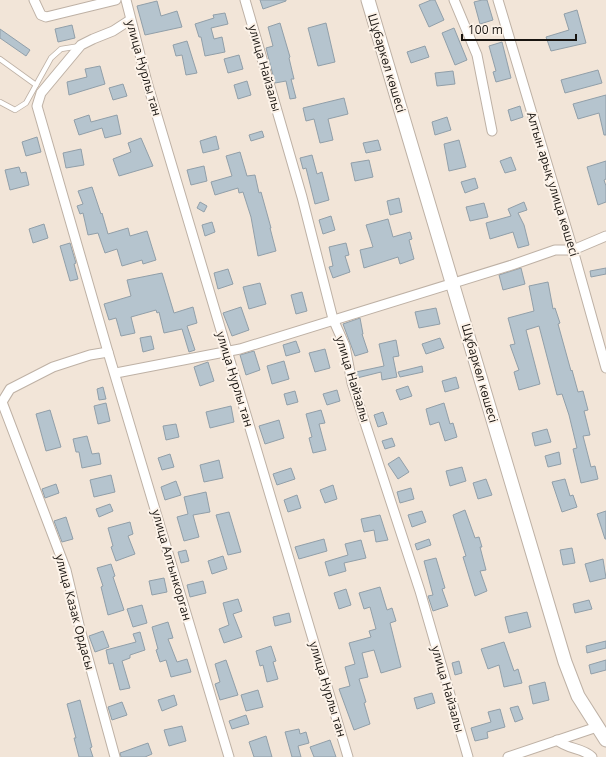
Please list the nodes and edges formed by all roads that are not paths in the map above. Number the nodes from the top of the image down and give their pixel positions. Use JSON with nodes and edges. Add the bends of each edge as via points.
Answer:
{"nodes":[{"id":1,"x":34,"y":0,"type":"edge"},
{"id":2,"x":116,"y":0,"type":"edge"},
{"id":3,"x":126,"y":0,"type":"edge"},
{"id":4,"x":245,"y":0,"type":"edge"},
{"id":5,"x":368,"y":0,"type":"edge"},
{"id":6,"x":377,"y":0,"type":"edge"},
{"id":7,"x":454,"y":0,"type":"edge"},
{"id":8,"x":498,"y":0,"type":"edge"},
{"id":9,"x":130,"y":20,"type":"junction"},
{"id":10,"x":81,"y":45,"type":"junction"},
{"id":11,"x":0,"y":59,"type":"edge"},
{"id":12,"x":36,"y":85,"type":"junction"},
{"id":13,"x":0,"y":102,"type":"edge"},
{"id":14,"x":492,"y":131,"type":"dead end"},
{"id":15,"x":606,"y":236,"type":"edge"},
{"id":16,"x":573,"y":250,"type":"junction"},
{"id":17,"x":457,"y":282,"type":"junction"},
{"id":18,"x":333,"y":319,"type":"junction"},
{"id":19,"x":226,"y":350,"type":"junction"},
{"id":20,"x":108,"y":352,"type":"junction"},
{"id":21,"x":606,"y":368,"type":"edge"},
{"id":22,"x":116,"y":373,"type":"junction"},
{"id":23,"x":603,"y":729,"type":"edge"},
{"id":24,"x":557,"y":740,"type":"junction"},
{"id":25,"x":606,"y":740,"type":"edge"},
{"id":26,"x":115,"y":757,"type":"edge"},
{"id":27,"x":229,"y":757,"type":"edge"},
{"id":28,"x":348,"y":757,"type":"edge"},
{"id":29,"x":468,"y":757,"type":"edge"},
{"id":30,"x":508,"y":757,"type":"edge"},
{"id":31,"x":592,"y":757,"type":"edge"}],
"edges":[{"from":1,"to":2,"type":"street","via":[[40,15],[46,17]]},
{"from":3,"to":9,"type":"street","name":"улица Нурлы тан"},
{"from":4,"to":18,"type":"street","name":"улица Найзалы","via":[[302,198]]},
{"from":5,"to":17,"type":"street","name":"Шұбаркөл көшесі"},
{"from":6,"to":17,"type":"street","name":"Шұбаркөл көшесі"},
{"from":7,"to":14,"type":"street","via":[[477,55]]},
{"from":8,"to":16,"type":"street","name":"Алтын арық улица көшесі"},
{"from":9,"to":10,"type":"street","via":[[113,31]]},
{"from":9,"to":19,"type":"street","name":"улица Нурлы тан"},
{"from":10,"to":12,"type":"lane","via":[[61,49],[51,58]]},
{"from":10,"to":20,"type":"street","name":"улица Алтынкорган","via":[[41,93],[37,106]]},
{"from":11,"to":12,"type":"lane"},
{"from":12,"to":13,"type":"lane","via":[[21,108],[15,110]]},
{"from":15,"to":16,"type":"street"},
{"from":16,"to":17,"type":"street","via":[[555,250]]},
{"from":16,"to":21,"type":"street","name":"Алтын арық улица көшесі"},
{"from":17,"to":18,"type":"street"},
{"from":17,"to":23,"type":"street","name":"Шұбаркөл көшесі","via":[[565,662],[578,696]]},
{"from":18,"to":19,"type":"street","via":[[240,349]]},
{"from":18,"to":29,"type":"street","name":"улица Найзалы","via":[[345,346],[352,383],[420,591]]},
{"from":19,"to":22,"type":"street"},
{"from":19,"to":28,"type":"street","name":"улица Нурлы тан"},
{"from":20,"to":22,"type":"street","name":"улица Алтынкорган"},
{"from":20,"to":26,"type":"street","name":"улица Казак Ордасы","via":[[53,367],[10,389],[2,402],[66,570]]},
{"from":22,"to":27,"type":"street","name":"улица Алтынкорган"},
{"from":23,"to":24,"type":"street"},
{"from":23,"to":25,"type":"street","name":"Шұбаркөл көшесі"},
{"from":24,"to":30,"type":"street"},
{"from":24,"to":31,"type":"street","via":[[566,747],[581,750]]}]}
